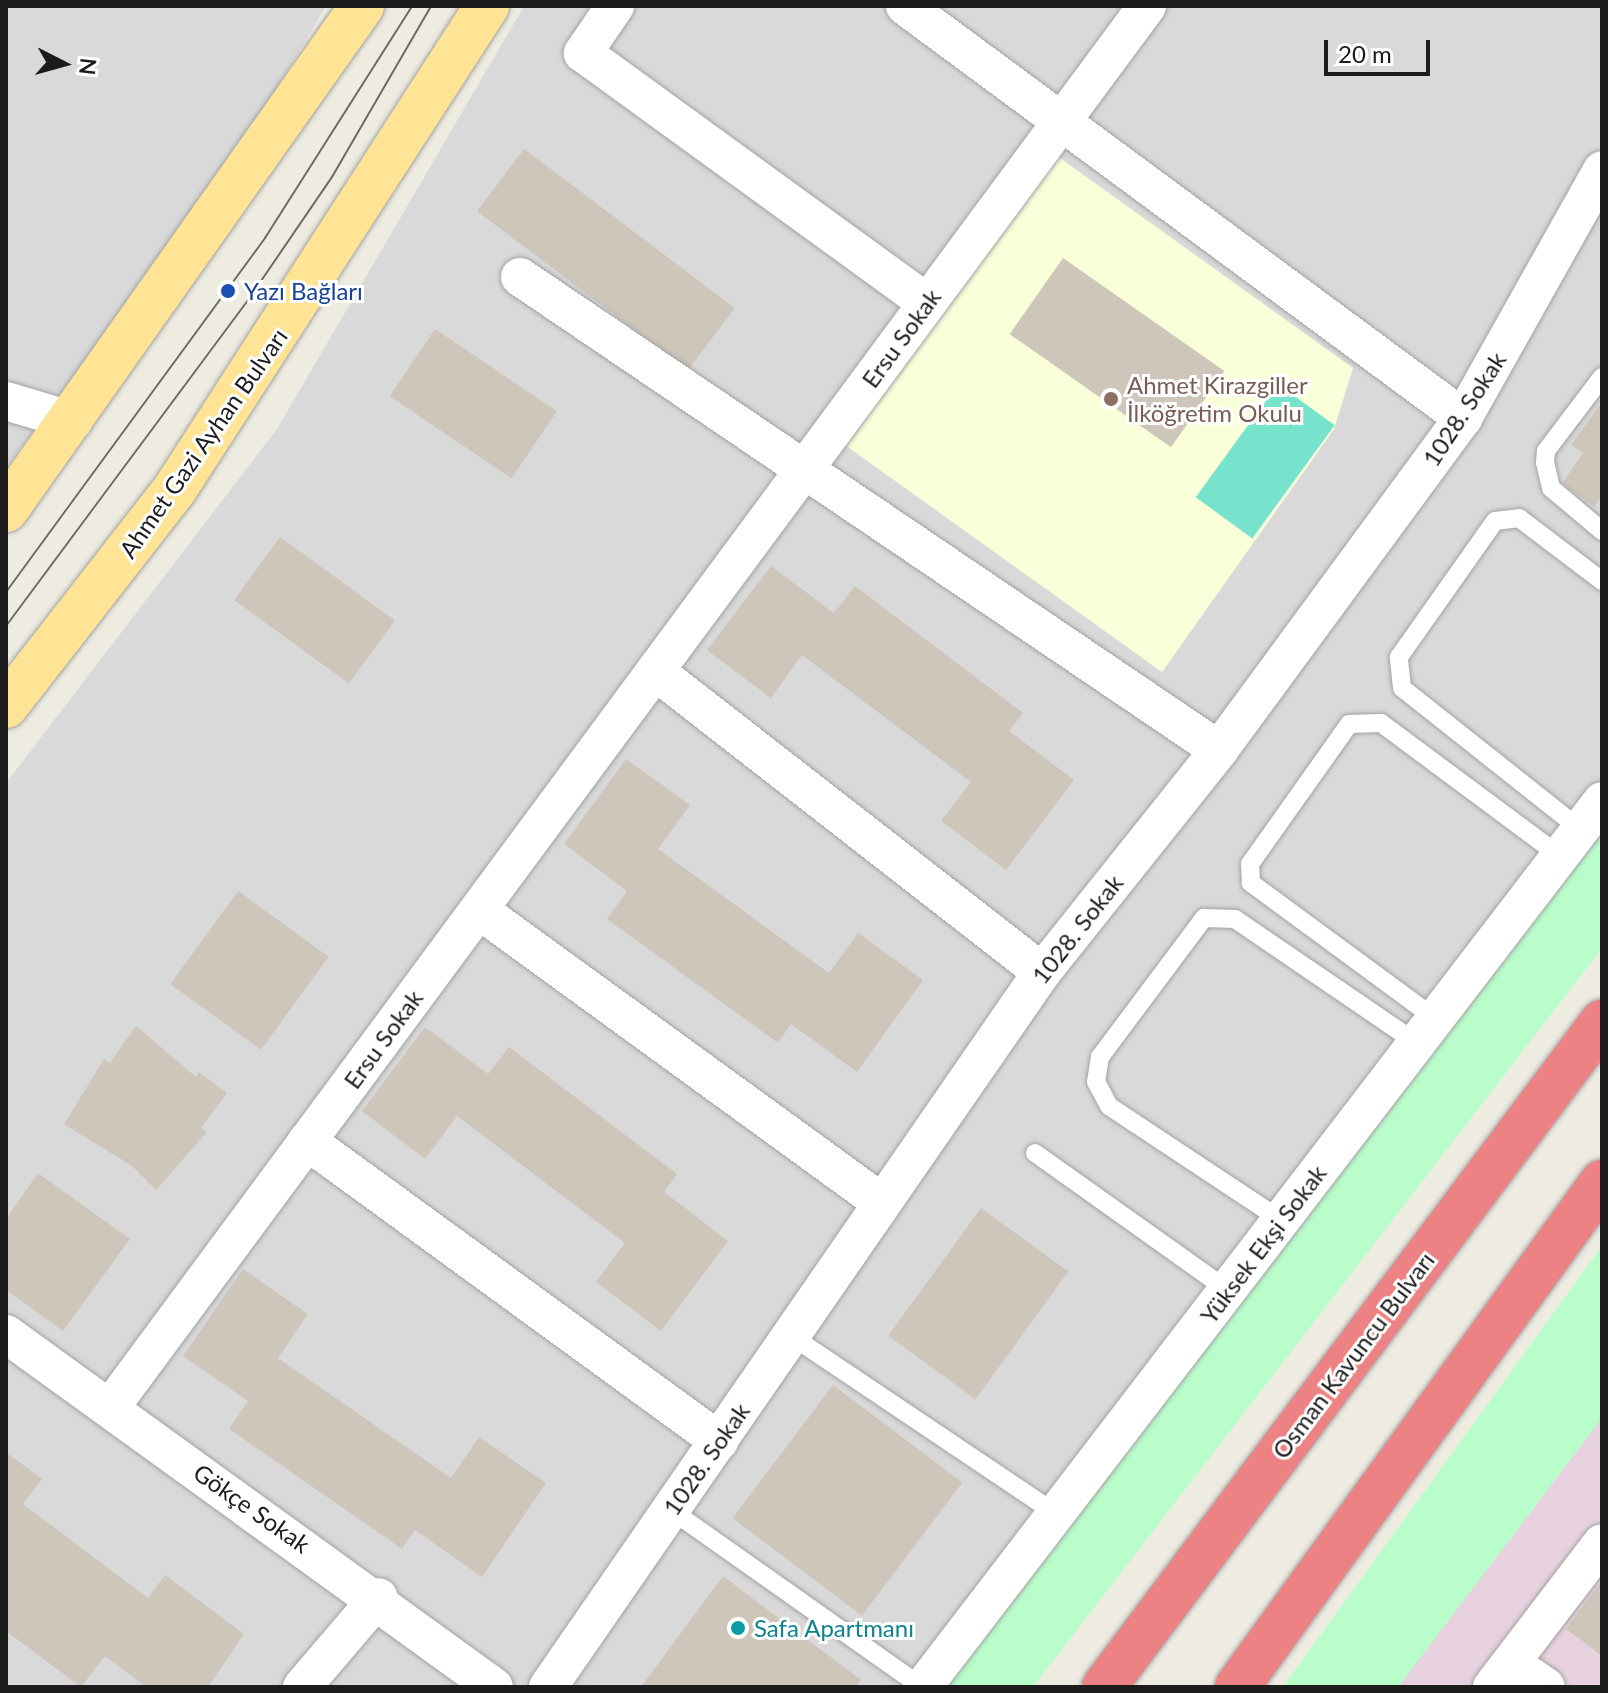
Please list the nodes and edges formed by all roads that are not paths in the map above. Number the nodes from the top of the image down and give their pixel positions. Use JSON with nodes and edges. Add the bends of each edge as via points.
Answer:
{"nodes":[{"id":1,"x":362,"y":6,"type":"edge"},
{"id":2,"x":487,"y":6,"type":"edge"},
{"id":3,"x":615,"y":6,"type":"edge"},
{"id":4,"x":905,"y":6,"type":"edge"},
{"id":5,"x":1147,"y":6,"type":"edge"},
{"id":6,"x":1061,"y":121,"type":"junction"},
{"id":7,"x":1602,"y":170,"type":"edge"},
{"id":8,"x":1589,"y":232,"type":"edge"},
{"id":9,"x":520,"y":277,"type":"dead end"},
{"id":10,"x":927,"y":303,"type":"junction"},
{"id":11,"x":1602,"y":377,"type":"edge"},
{"id":12,"x":6,"y":401,"type":"edge"},
{"id":13,"x":1463,"y":418,"type":"junction"},
{"id":14,"x":73,"y":421,"type":"junction"},
{"id":15,"x":803,"y":470,"type":"junction"},
{"id":16,"x":6,"y":510,"type":"edge"},
{"id":17,"x":1602,"y":531,"type":"edge"},
{"id":18,"x":1602,"y":581,"type":"edge"},
{"id":19,"x":655,"y":671,"type":"junction"},
{"id":20,"x":6,"y":706,"type":"edge"},
{"id":21,"x":1219,"y":750,"type":"junction"},
{"id":22,"x":1581,"y":829,"type":"edge"},
{"id":23,"x":479,"y":910,"type":"junction"},
{"id":24,"x":1042,"y":972,"type":"junction"},
{"id":25,"x":1602,"y":1022,"type":"edge"},
{"id":26,"x":1426,"y":1031,"type":"junction"},
{"id":27,"x":307,"y":1141,"type":"junction"},
{"id":28,"x":1035,"y":1153,"type":"dead end"},
{"id":29,"x":1602,"y":1182,"type":"edge"},
{"id":30,"x":879,"y":1201,"type":"junction"},
{"id":31,"x":1281,"y":1220,"type":"junction"},
{"id":32,"x":1228,"y":1290,"type":"junction"},
{"id":33,"x":6,"y":1334,"type":"edge"},
{"id":34,"x":790,"y":1335,"type":"junction"},
{"id":35,"x":110,"y":1408,"type":"junction"},
{"id":36,"x":719,"y":1441,"type":"junction"},
{"id":37,"x":671,"y":1510,"type":"junction"},
{"id":38,"x":1056,"y":1514,"type":"junction"},
{"id":39,"x":1602,"y":1543,"type":"edge"},
{"id":40,"x":379,"y":1597,"type":"junction"},
{"id":41,"x":1501,"y":1675,"type":"edge"},
{"id":42,"x":302,"y":1687,"type":"edge"},
{"id":43,"x":494,"y":1687,"type":"edge"},
{"id":44,"x":548,"y":1687,"type":"edge"},
{"id":45,"x":923,"y":1687,"type":"edge"},
{"id":46,"x":1104,"y":1687,"type":"edge"},
{"id":47,"x":1237,"y":1687,"type":"edge"},
{"id":48,"x":1546,"y":1687,"type":"edge"}],
"edges":[{"from":1,"to":14,"type":"main road"},
{"from":2,"to":20,"type":"main road","name":"Ahmet Gazi Ayhan Bulvarı","via":[[208,440]]},
{"from":3,"to":10,"type":"street","via":[[583,53]]},
{"from":4,"to":6,"type":"street"},
{"from":5,"to":6,"type":"street","name":"Ersu Sokak"},
{"from":6,"to":10,"type":"street","name":"Ersu Sokak"},
{"from":6,"to":13,"type":"street"},
{"from":7,"to":8,"type":"street","name":"1028. Sokak"},
{"from":8,"to":13,"type":"street","name":"1028. Sokak"},
{"from":9,"to":15,"type":"street"},
{"from":10,"to":15,"type":"street","name":"Ersu Sokak"},
{"from":11,"to":17,"type":"lane","via":[[1546,451],[1545,462],[1551,488]]},
{"from":12,"to":14,"type":"street"},
{"from":13,"to":21,"type":"street","name":"1028. Sokak"},
{"from":14,"to":16,"type":"main road"},
{"from":15,"to":19,"type":"street","name":"Ersu Sokak"},
{"from":15,"to":21,"type":"street"},
{"from":18,"to":22,"type":"lane","via":[[1519,518],[1495,521],[1399,657],[1402,688]]},
{"from":19,"to":23,"type":"street","name":"Ersu Sokak"},
{"from":19,"to":24,"type":"street"},
{"from":21,"to":24,"type":"street","name":"1028. Sokak"},
{"from":22,"to":26,"type":"street","name":"Yüksek Ekşi Sokak"},
{"from":22,"to":26,"type":"lane","via":[[1381,723],[1349,724],[1250,864],[1251,883]]},
{"from":23,"to":27,"type":"street","name":"Ersu Sokak"},
{"from":23,"to":30,"type":"street"},
{"from":24,"to":30,"type":"street","name":"1028. Sokak"},
{"from":25,"to":46,"type":"highway","name":"Osman Kavuncu Bulvarı"},
{"from":26,"to":31,"type":"street","name":"Yüksek Ekşi Sokak"},
{"from":26,"to":31,"type":"lane","via":[[1227,914],[1204,918],[1100,1057],[1096,1082],[1109,1106]]},
{"from":27,"to":35,"type":"street","name":"Ersu Sokak"},
{"from":27,"to":36,"type":"street"},
{"from":28,"to":32,"type":"lane"},
{"from":29,"to":47,"type":"highway"},
{"from":30,"to":34,"type":"street","name":"1028. Sokak"},
{"from":31,"to":32,"type":"street","name":"Yüksek Ekşi Sokak"},
{"from":32,"to":38,"type":"street","name":"Yüksek Ekşi Sokak"},
{"from":33,"to":35,"type":"street","name":"Gökçe Sokak"},
{"from":34,"to":36,"type":"street","name":"1028. Sokak"},
{"from":34,"to":38,"type":"lane"},
{"from":35,"to":40,"type":"street","name":"Gökçe Sokak"},
{"from":36,"to":37,"type":"street","name":"1028. Sokak"},
{"from":37,"to":44,"type":"street","name":"1028. Sokak"},
{"from":37,"to":45,"type":"lane"},
{"from":38,"to":45,"type":"street","name":"Yüksek Ekşi Sokak"},
{"from":39,"to":41,"type":"street"},
{"from":40,"to":42,"type":"street"},
{"from":40,"to":43,"type":"street","name":"Gökçe Sokak"},
{"from":41,"to":48,"type":"street"}]}
